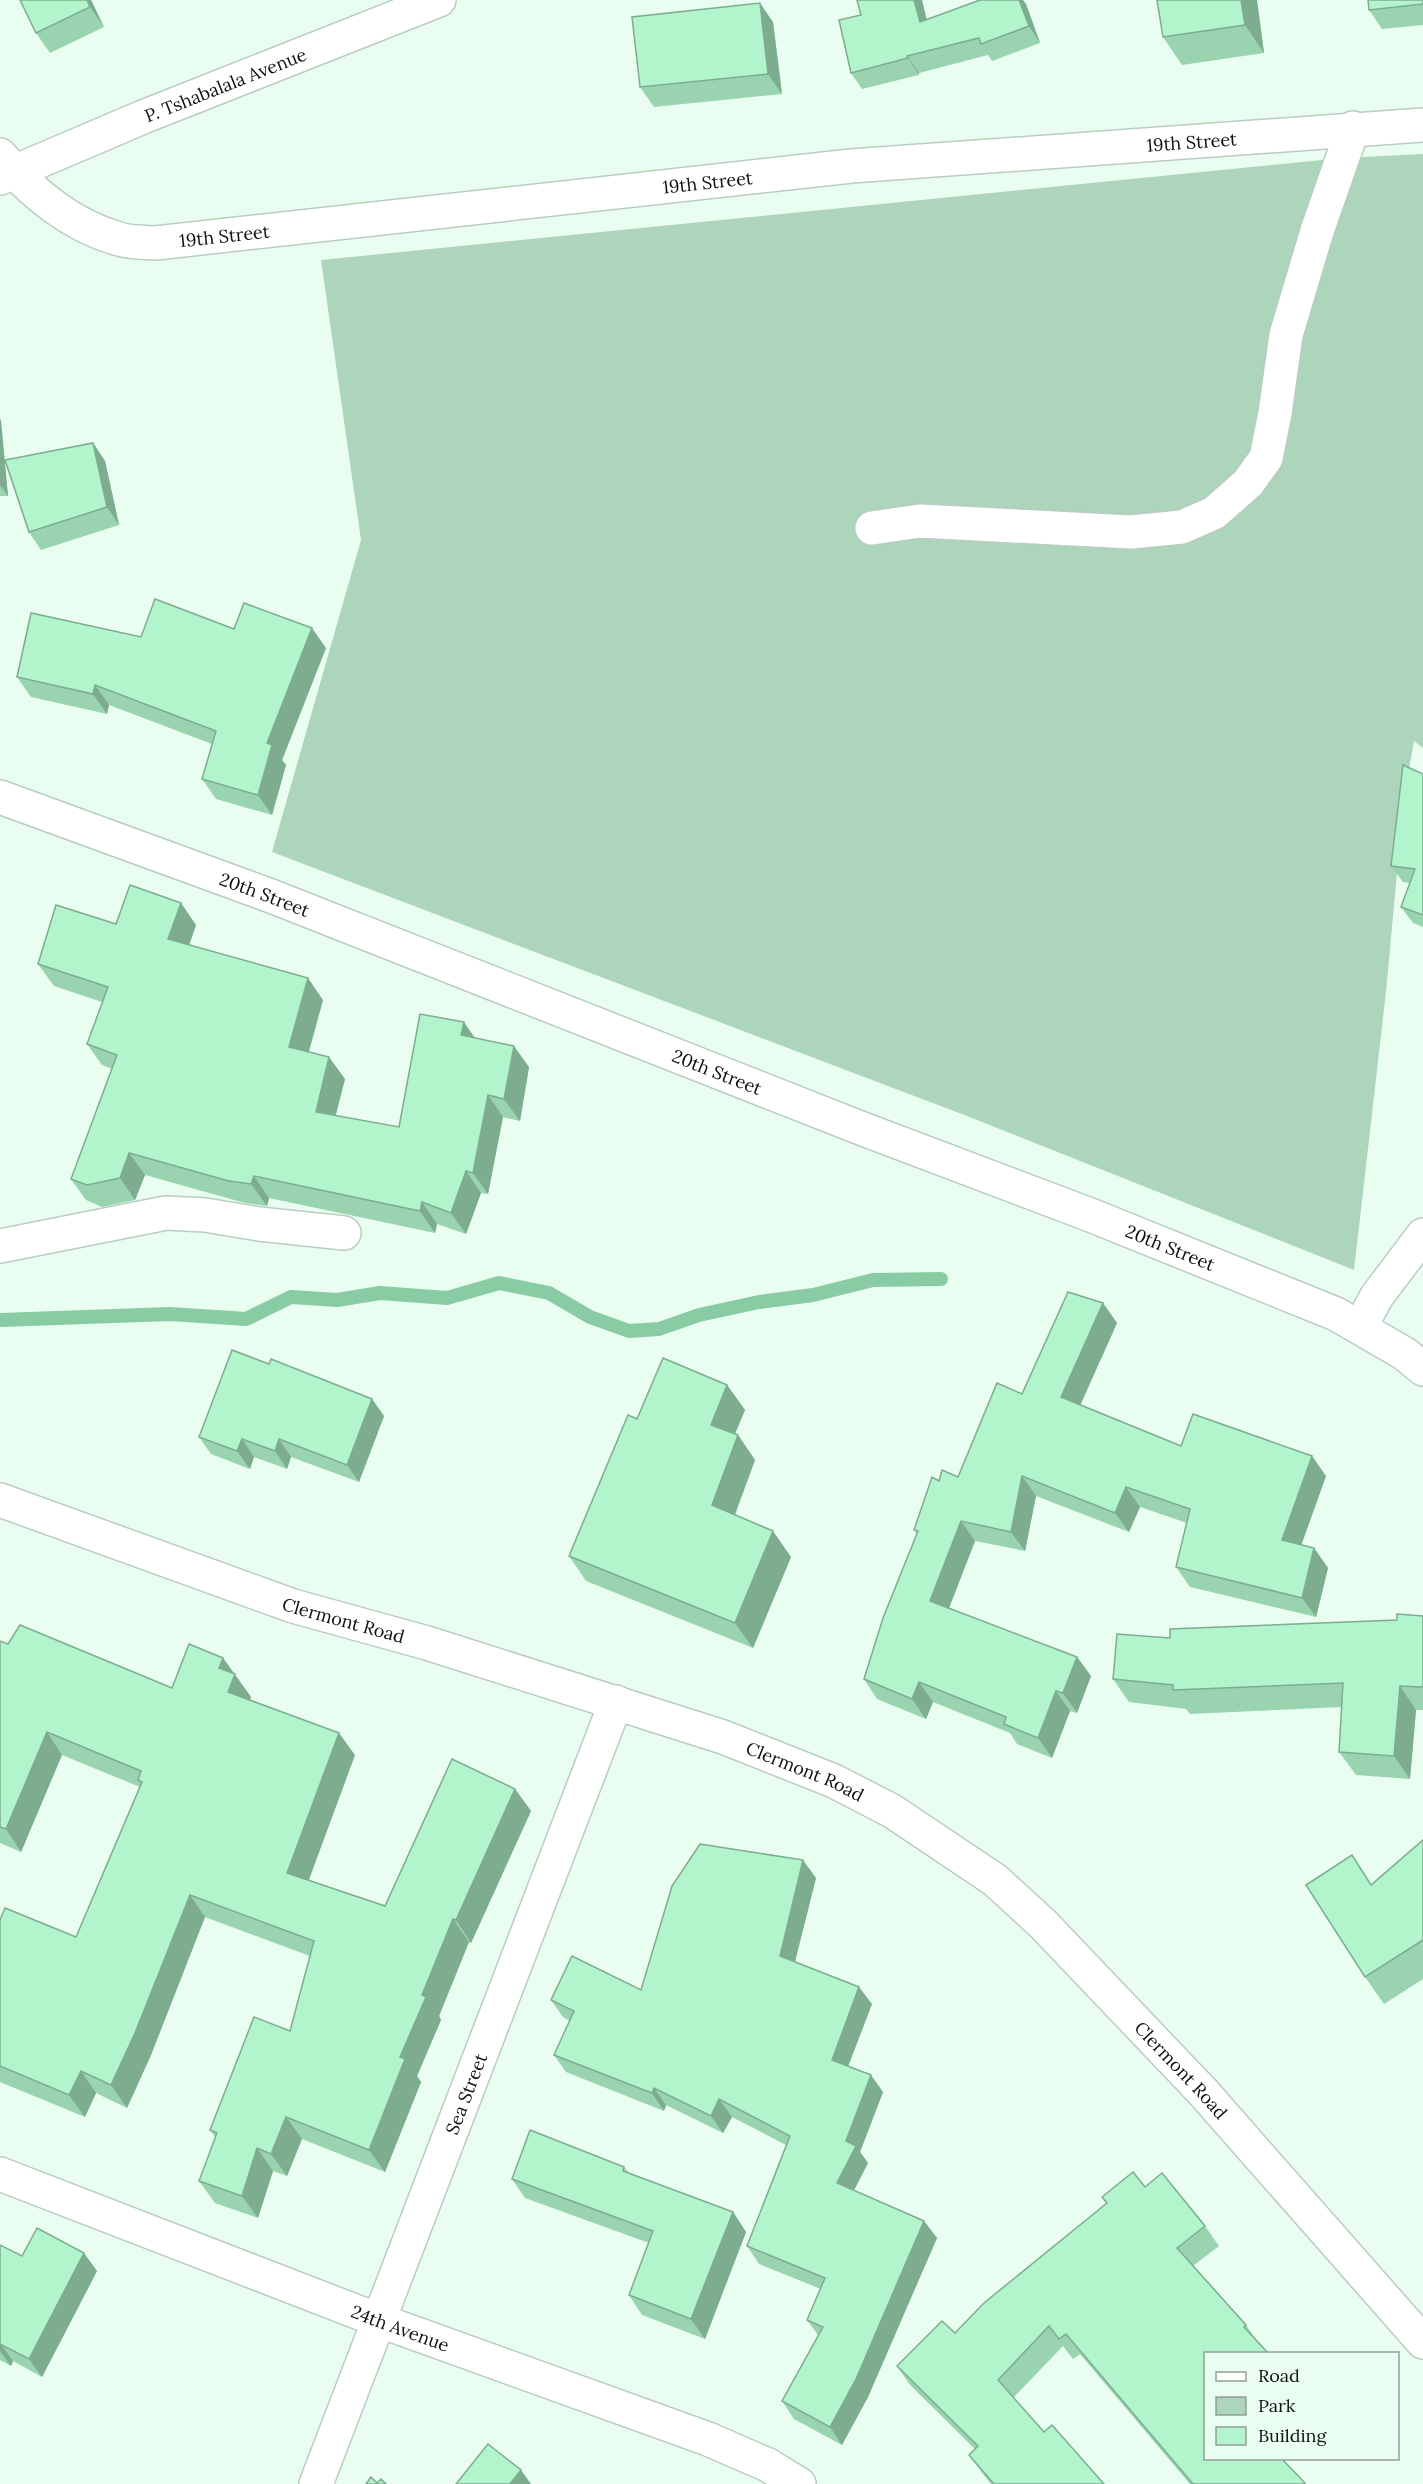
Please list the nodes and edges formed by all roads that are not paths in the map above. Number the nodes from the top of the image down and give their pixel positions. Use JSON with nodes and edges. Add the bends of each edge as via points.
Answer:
{"nodes":[{"id":1,"x":439,"y":0,"type":"edge"},
{"id":2,"x":1423,"y":124,"type":"edge"},
{"id":3,"x":1353,"y":128,"type":"junction"},
{"id":4,"x":5,"y":168,"type":"edge"},
{"id":5,"x":872,"y":528,"type":"dead end"},
{"id":6,"x":0,"y":797,"type":"edge"},
{"id":7,"x":344,"y":1233,"type":"dead end"},
{"id":8,"x":1423,"y":1235,"type":"edge"},
{"id":9,"x":0,"y":1246,"type":"edge"},
{"id":10,"x":1360,"y":1327,"type":"junction"},
{"id":11,"x":1423,"y":1369,"type":"edge"},
{"id":12,"x":0,"y":1500,"type":"edge"},
{"id":13,"x":616,"y":1702,"type":"junction"},
{"id":14,"x":0,"y":2174,"type":"edge"},
{"id":15,"x":378,"y":2320,"type":"junction"},
{"id":16,"x":1423,"y":2342,"type":"edge"},
{"id":17,"x":316,"y":2484,"type":"edge"},
{"id":18,"x":799,"y":2484,"type":"edge"}],
"edges":[{"from":1,"to":4,"type":"street","name":"P. Tshabalala Avenue"},
{"from":2,"to":3,"type":"street","name":"19th Street"},
{"from":3,"to":4,"type":"street","name":"19th Street","via":[[851,166],[156,243],[122,240],[92,230],[64,215]]},
{"from":3,"to":5,"type":"street","via":[[1286,335],[1266,458],[1248,483],[1214,513],[1182,527],[1131,532],[920,521]]},
{"from":6,"to":10,"type":"street","name":"20th Street","via":[[481,977],[863,1130],[1104,1221]]},
{"from":7,"to":9,"type":"street","via":[[166,1213]]},
{"from":8,"to":10,"type":"street","via":[[1377,1296]]},
{"from":10,"to":11,"type":"street","name":"20th Street"},
{"from":12,"to":13,"type":"street","name":"Clermont Road","via":[[293,1606]]},
{"from":13,"to":15,"type":"street","name":"Sea Street"},
{"from":13,"to":16,"type":"street","name":"Clermont Road","via":[[723,1737],[834,1781],[892,1812],[995,1880],[1043,1924],[1203,2092]]},
{"from":14,"to":15,"type":"street","name":"24th Avenue"},
{"from":15,"to":17,"type":"street","name":"Sea Street"},
{"from":15,"to":18,"type":"street","name":"24th Avenue","via":[[708,2439],[768,2465]]}]}
